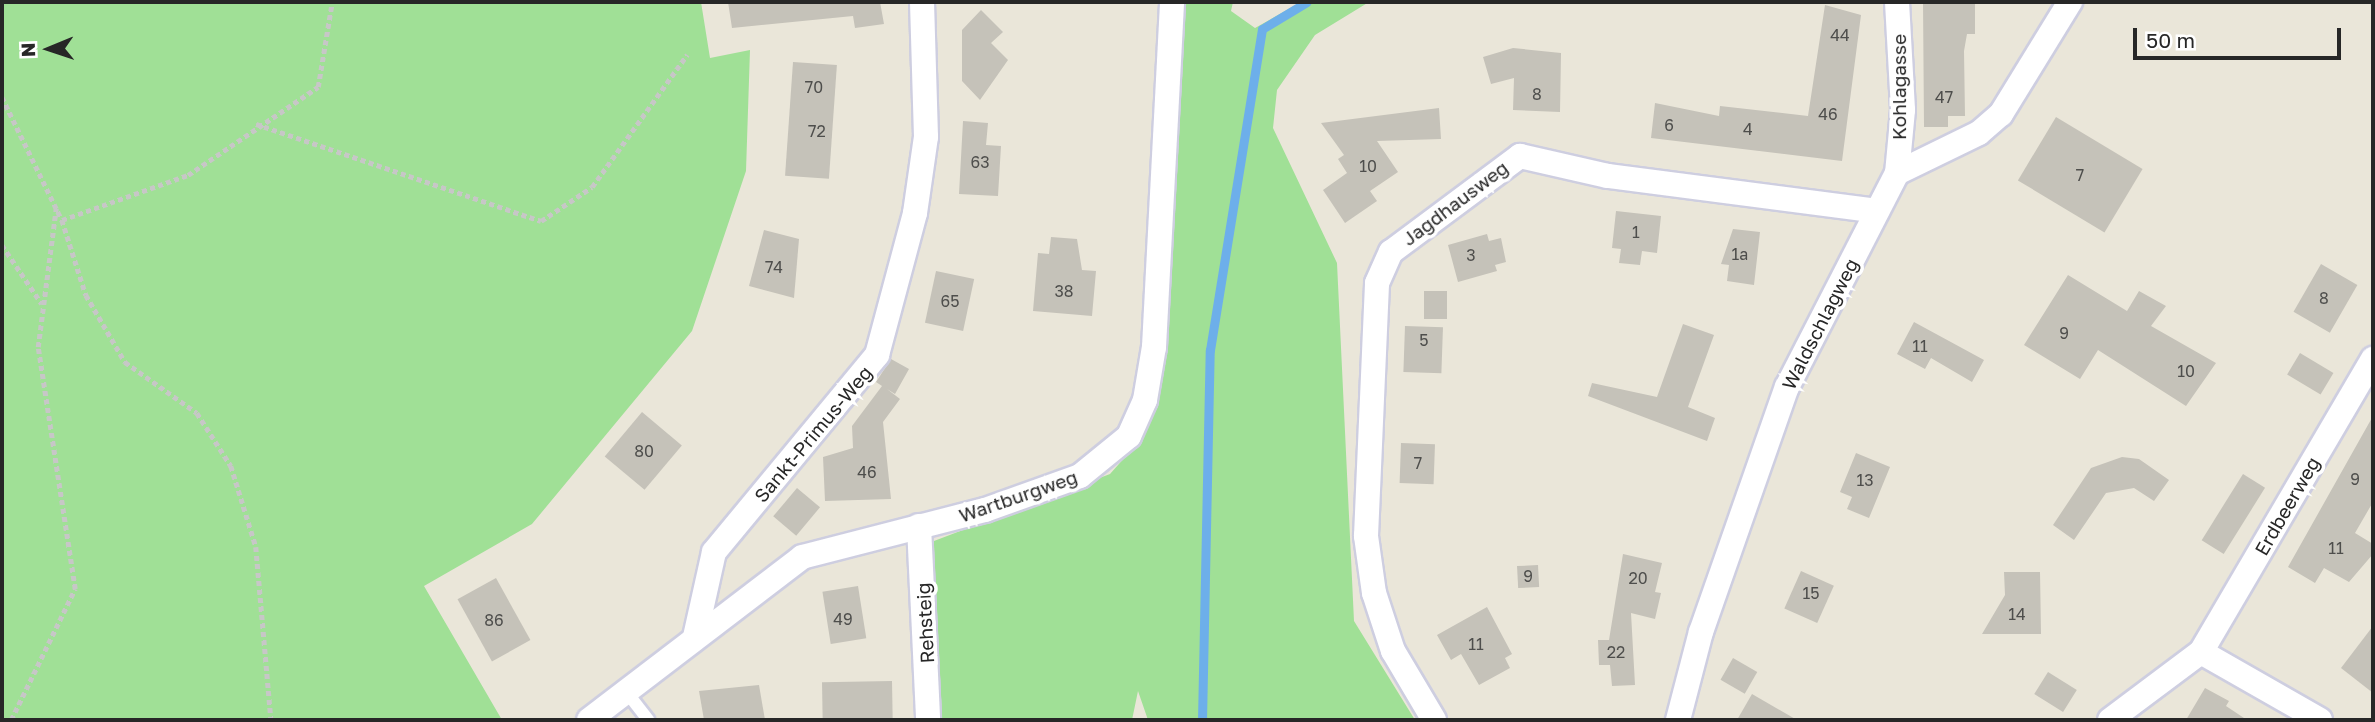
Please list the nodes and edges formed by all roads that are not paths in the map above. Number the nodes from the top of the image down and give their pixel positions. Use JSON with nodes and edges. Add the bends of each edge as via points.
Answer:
{"nodes":[{"id":1,"x":922,"y":2,"type":"edge"},
{"id":2,"x":1172,"y":2,"type":"edge"},
{"id":3,"x":1897,"y":2,"type":"edge"},
{"id":4,"x":2070,"y":2,"type":"edge"},
{"id":5,"x":1897,"y":173,"type":"junction"},
{"id":6,"x":1877,"y":211,"type":"junction"},
{"id":7,"x":2373,"y":359,"type":"edge"},
{"id":8,"x":919,"y":526,"type":"junction"},
{"id":9,"x":695,"y":637,"type":"junction"},
{"id":10,"x":2201,"y":652,"type":"junction"},
{"id":11,"x":628,"y":694,"type":"junction"},
{"id":12,"x":589,"y":720,"type":"edge"},
{"id":13,"x":648,"y":720,"type":"edge"},
{"id":14,"x":929,"y":720,"type":"edge"},
{"id":15,"x":1434,"y":720,"type":"edge"},
{"id":16,"x":1678,"y":720,"type":"edge"},
{"id":17,"x":2110,"y":720,"type":"edge"},
{"id":18,"x":2320,"y":720,"type":"edge"}],
"edges":[{"from":1,"to":9,"type":"street","name":"Sankt-Primus-Weg","via":[[926,137],[915,213],[877,355],[714,552],[704,575]]},
{"from":2,"to":8,"type":"street","name":"Wartburgweg","via":[[1154,348],[1145,400],[1129,436],[1080,476]]},
{"from":3,"to":5,"type":"street","name":"Kohlagasse","via":[[1903,110]]},
{"from":4,"to":5,"type":"street","via":[[2000,114],[1979,133]]},
{"from":5,"to":6,"type":"street","name":"Waldschlagweg"},
{"from":6,"to":15,"type":"street","name":"Jagdhausweg","via":[[1608,176],[1520,156],[1391,252],[1377,283],[1366,536],[1374,593],[1393,651]]},
{"from":6,"to":16,"type":"street","name":"Waldschlagweg","via":[[1787,387],[1702,632]]},
{"from":7,"to":10,"type":"street","name":"Erdbeerweg"},
{"from":8,"to":9,"type":"street","name":"Wartburgweg","via":[[802,556]]},
{"from":8,"to":14,"type":"street","name":"Rehsteig"},
{"from":9,"to":11,"type":"street"},
{"from":10,"to":17,"type":"street","name":"Erdbeerweg"},
{"from":10,"to":18,"type":"street"},
{"from":11,"to":12,"type":"street"},
{"from":11,"to":13,"type":"lane"}]}
